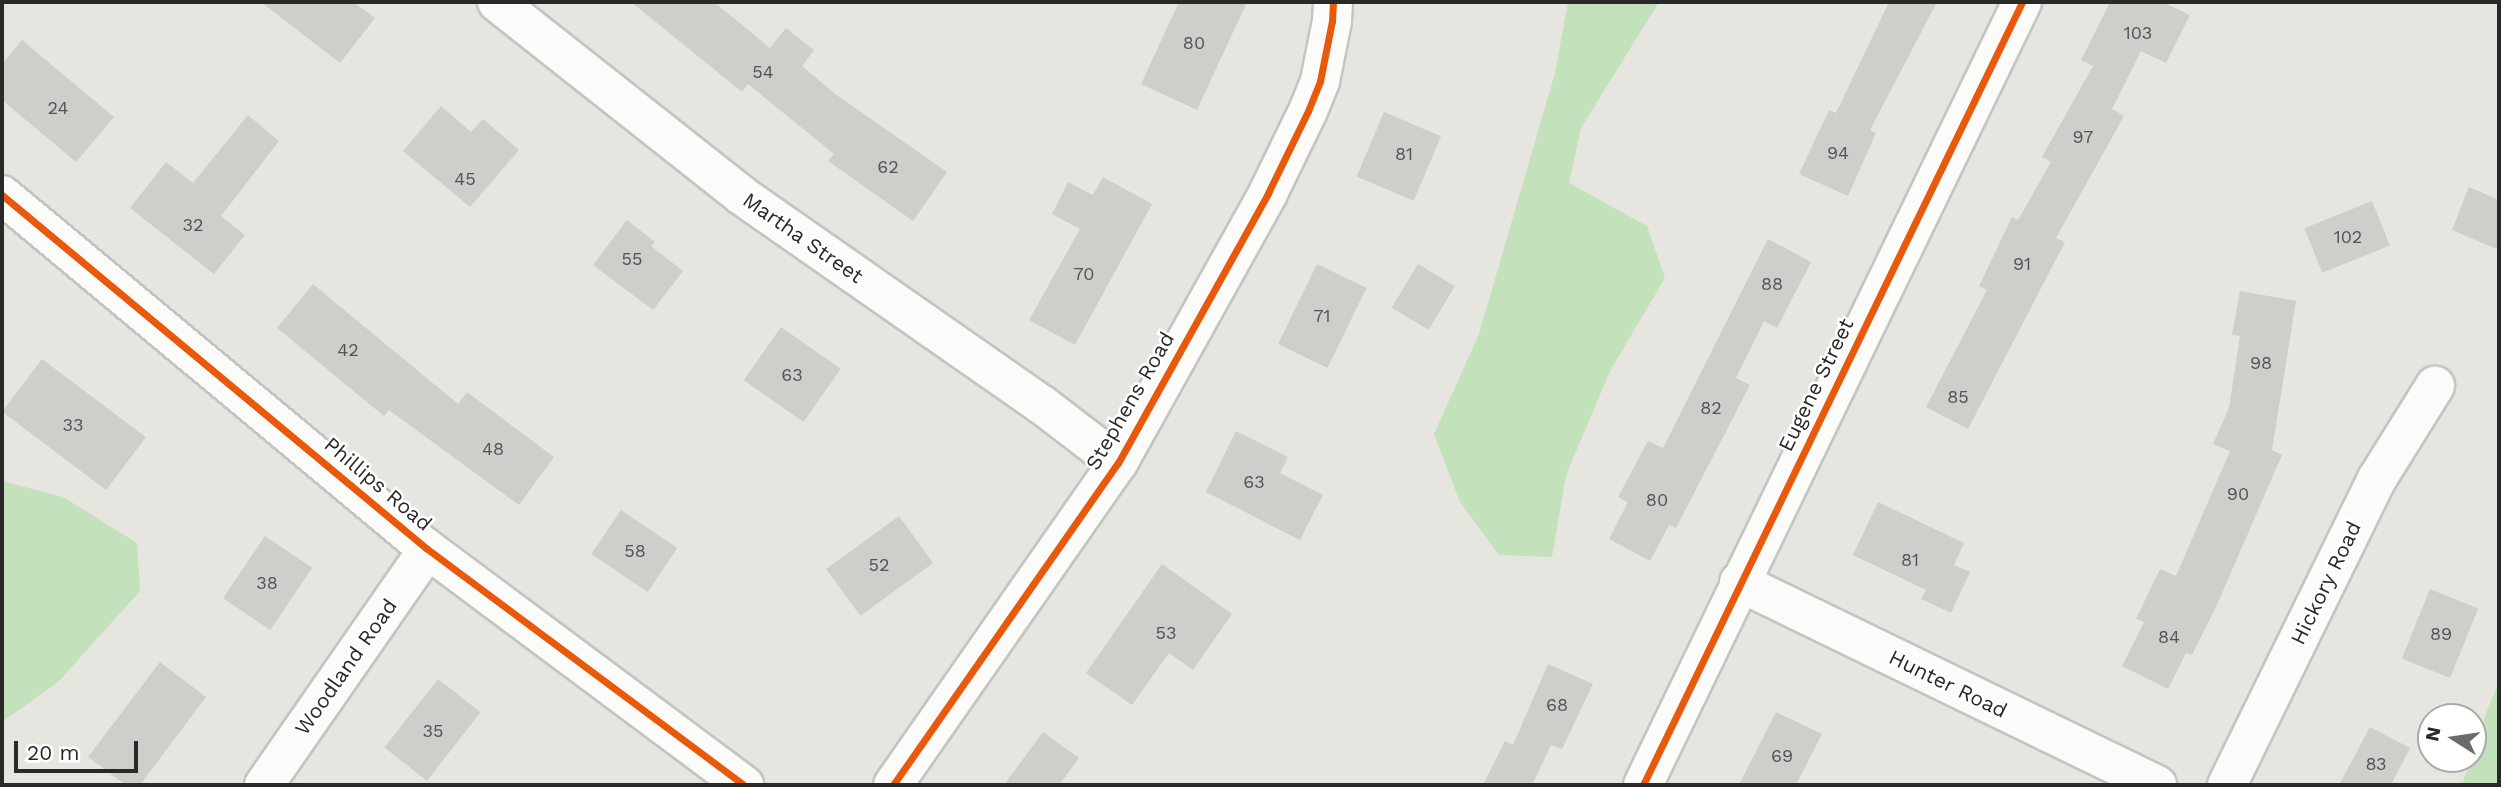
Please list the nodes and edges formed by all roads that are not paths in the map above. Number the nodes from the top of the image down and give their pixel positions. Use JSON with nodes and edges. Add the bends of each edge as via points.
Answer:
{"nodes":[{"id":1,"x":497,"y":2,"type":"edge"},
{"id":2,"x":1333,"y":2,"type":"edge"},
{"id":3,"x":2022,"y":2,"type":"edge"},
{"id":4,"x":2,"y":195,"type":"edge"},
{"id":5,"x":2435,"y":387,"type":"dead end"},
{"id":6,"x":1118,"y":463,"type":"junction"},
{"id":7,"x":428,"y":549,"type":"junction"},
{"id":8,"x":1739,"y":582,"type":"junction"},
{"id":9,"x":264,"y":785,"type":"edge"},
{"id":10,"x":744,"y":785,"type":"edge"},
{"id":11,"x":893,"y":785,"type":"edge"},
{"id":12,"x":1643,"y":785,"type":"edge"},
{"id":13,"x":2157,"y":785,"type":"edge"},
{"id":14,"x":2227,"y":785,"type":"edge"}],
"edges":[{"from":1,"to":6,"type":"street","name":"Martha Street","via":[[741,195]]},
{"from":2,"to":6,"type":"street","name":"Stephens Road","via":[[1320,81],[1308,111],[1268,193]]},
{"from":3,"to":8,"type":"street","name":"Eugene Street"},
{"from":4,"to":7,"type":"street","name":"Phillips Road"},
{"from":5,"to":14,"type":"street","name":"Hickory Road","via":[[2377,479]]},
{"from":6,"to":11,"type":"street","name":"Stephens Road"},
{"from":7,"to":9,"type":"street","name":"Woodland Road"},
{"from":7,"to":10,"type":"street","name":"Phillips Road"},
{"from":8,"to":12,"type":"street","name":"Eugene Street"},
{"from":8,"to":13,"type":"street","name":"Hunter Road"}]}
